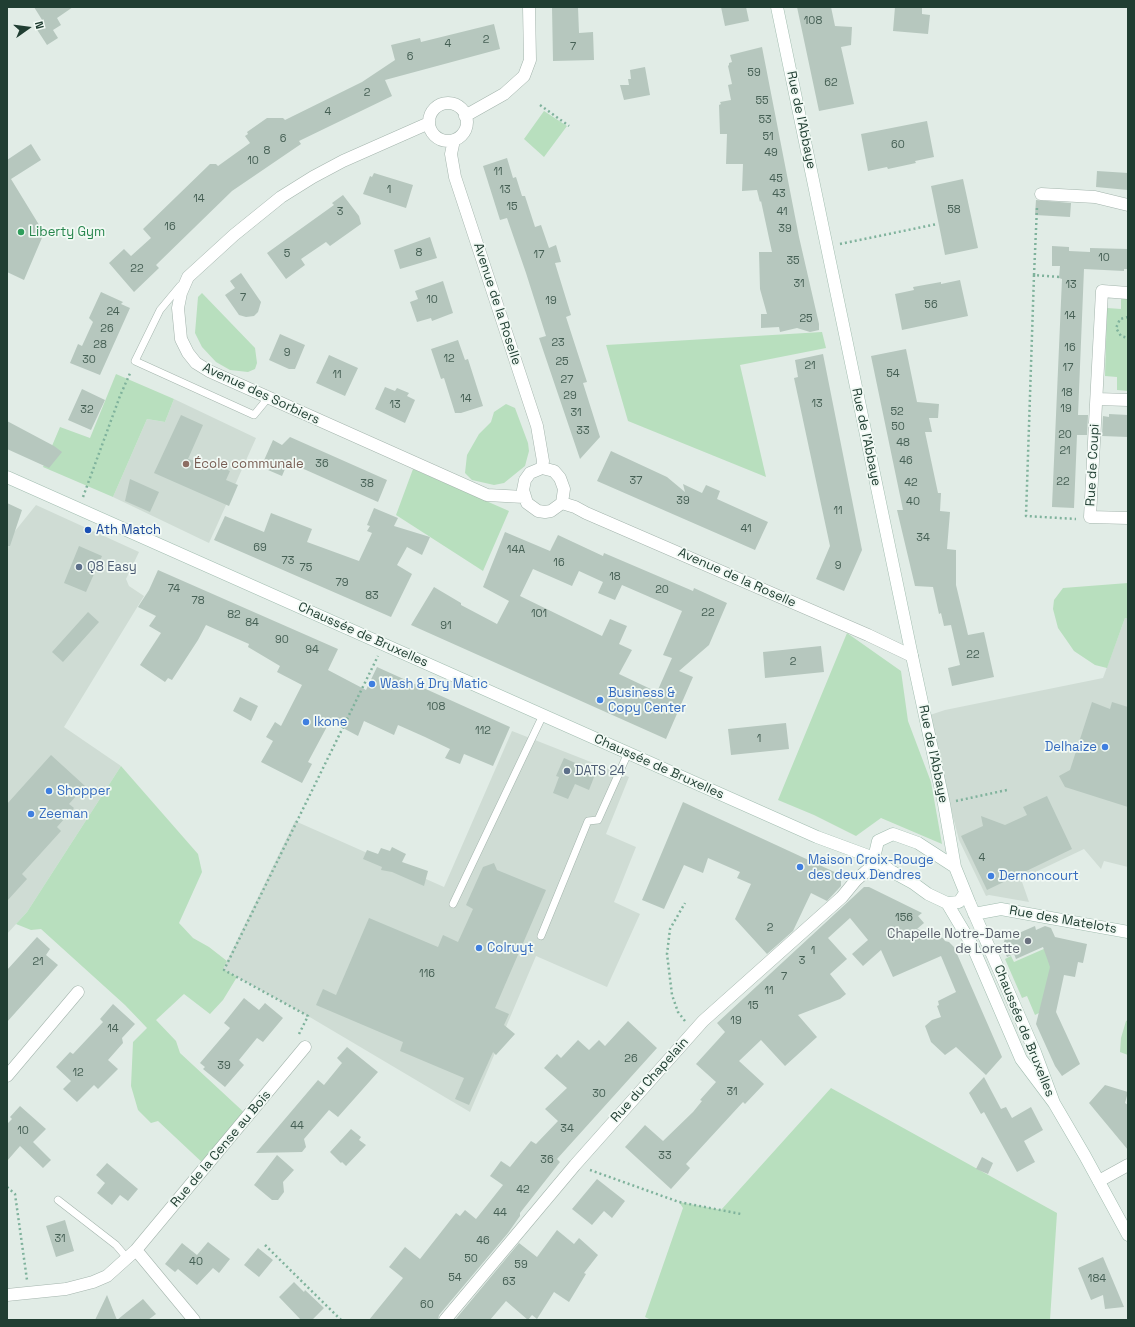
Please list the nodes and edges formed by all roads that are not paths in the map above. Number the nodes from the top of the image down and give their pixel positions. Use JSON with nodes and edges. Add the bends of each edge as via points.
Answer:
{"nodes":[{"id":1,"x":529,"y":7,"type":"edge"},
{"id":2,"x":777,"y":7,"type":"edge"},
{"id":3,"x":465,"y":116,"type":"junction"},
{"id":4,"x":429,"y":122,"type":"junction"},
{"id":5,"x":454,"y":140,"type":"junction"},
{"id":6,"x":1041,"y":194,"type":"road end"},
{"id":7,"x":1128,"y":205,"type":"edge"},
{"id":8,"x":188,"y":277,"type":"junction"},
{"id":9,"x":1128,"y":293,"type":"edge"},
{"id":10,"x":268,"y":398,"type":"junction"},
{"id":11,"x":1097,"y":399,"type":"junction"},
{"id":12,"x":1128,"y":400,"type":"edge"},
{"id":13,"x":542,"y":468,"type":"junction"},
{"id":14,"x":7,"y":477,"type":"edge"},
{"id":15,"x":524,"y":497,"type":"junction"},
{"id":16,"x":562,"y":503,"type":"junction"},
{"id":17,"x":1128,"y":518,"type":"edge"},
{"id":18,"x":912,"y":656,"type":"junction"},
{"id":19,"x":543,"y":715,"type":"junction"},
{"id":20,"x":628,"y":753,"type":"junction"},
{"id":21,"x":876,"y":859,"type":"junction"},
{"id":22,"x":956,"y":867,"type":"junction"},
{"id":23,"x":965,"y":893,"type":"junction"},
{"id":24,"x":947,"y":903,"type":"junction"},
{"id":25,"x":453,"y":904,"type":"dead end"},
{"id":26,"x":974,"y":914,"type":"junction"},
{"id":27,"x":1128,"y":932,"type":"edge"},
{"id":28,"x":541,"y":936,"type":"dead end"},
{"id":29,"x":78,"y":992,"type":"dead end"},
{"id":30,"x":305,"y":1047,"type":"road end"},
{"id":31,"x":7,"y":1076,"type":"edge"},
{"id":32,"x":1054,"y":1103,"type":"junction"},
{"id":33,"x":1128,"y":1165,"type":"edge"},
{"id":34,"x":1099,"y":1181,"type":"junction"},
{"id":35,"x":58,"y":1200,"type":"dead end"},
{"id":36,"x":1128,"y":1235,"type":"edge"},
{"id":37,"x":132,"y":1254,"type":"junction"},
{"id":38,"x":7,"y":1295,"type":"edge"},
{"id":39,"x":194,"y":1320,"type":"edge"},
{"id":40,"x":445,"y":1320,"type":"edge"}],
"edges":[{"from":1,"to":3,"type":"street","via":[[530,60],[524,76],[504,94]]},
{"from":2,"to":18,"type":"street","name":"Rue de l'Abbaye"},
{"from":3,"to":4,"type":"street","via":[[458,106],[441,104],[432,112]]},
{"from":3,"to":5,"type":"street","via":[[466,127]]},
{"from":4,"to":5,"type":"street","via":[[437,138]]},
{"from":4,"to":8,"type":"street","name":"Avenue des Sorbiers","via":[[343,161],[281,197],[234,234]]},
{"from":5,"to":13,"type":"street","name":"Avenue de la Roselle","via":[[451,154],[455,177],[537,426]]},
{"from":6,"to":7,"type":"street","via":[[1095,197]]},
{"from":8,"to":10,"type":"street","name":"Avenue des Sorbiers","via":[[178,308],[181,339],[188,353],[196,363],[209,372]]},
{"from":8,"to":10,"type":"lane","via":[[160,310],[136,361],[254,414]]},
{"from":9,"to":11,"type":"street","name":"Rue de Coupi","via":[[1102,291]]},
{"from":10,"to":15,"type":"street","name":"Avenue des Sorbiers","via":[[487,495]]},
{"from":11,"to":12,"type":"street"},
{"from":11,"to":17,"type":"street","name":"Rue de Coupi","via":[[1090,517]]},
{"from":13,"to":15,"type":"street","via":[[530,473],[525,480]]},
{"from":13,"to":16,"type":"street","via":[[554,471],[560,478],[564,489]]},
{"from":14,"to":19,"type":"street","name":"Chaussée de Bruxelles"},
{"from":15,"to":16,"type":"street","via":[[527,503],[538,511],[551,511]]},
{"from":16,"to":18,"type":"street","name":"Avenue de la Roselle"},
{"from":18,"to":22,"type":"street","name":"Rue de l'Abbaye"},
{"from":19,"to":20,"type":"street","name":"Chaussée de Bruxelles"},
{"from":19,"to":25,"type":"lane"},
{"from":20,"to":21,"type":"street","name":"Chaussée de Bruxelles","via":[[817,837]]},
{"from":20,"to":28,"type":"lane","via":[[598,820],[588,821]]},
{"from":21,"to":22,"type":"street","via":[[878,841],[893,834],[918,843]]},
{"from":21,"to":24,"type":"street","name":"Chaussée de Bruxelles","via":[[928,894]]},
{"from":21,"to":40,"type":"street","name":"Rue du Chapelain","via":[[842,897],[695,1030],[575,1164]]},
{"from":22,"to":23,"type":"street","name":"Chaussée de Bruxelles"},
{"from":23,"to":24,"type":"street","via":[[960,902]]},
{"from":23,"to":26,"type":"street","name":"Chaussée de Bruxelles"},
{"from":24,"to":32,"type":"street","name":"Chaussée de Bruxelles","via":[[972,945],[1021,1059]]},
{"from":26,"to":27,"type":"street","name":"Rue des Matelots","via":[[1001,909]]},
{"from":26,"to":32,"type":"street","name":"Chaussée de Bruxelles","via":[[1035,1052]]},
{"from":29,"to":31,"type":"street"},
{"from":30,"to":37,"type":"street","name":"Rue de la Cense au Bois"},
{"from":32,"to":34,"type":"street","name":"Chaussée de Bruxelles"},
{"from":33,"to":34,"type":"street"},
{"from":34,"to":36,"type":"street","name":"Chaussée de Bruxelles"},
{"from":35,"to":37,"type":"lane","via":[[116,1245]]},
{"from":37,"to":38,"type":"street","name":"Rue de la Cense au Bois","via":[[107,1276],[93,1282],[66,1289]]},
{"from":37,"to":39,"type":"street"}]}
